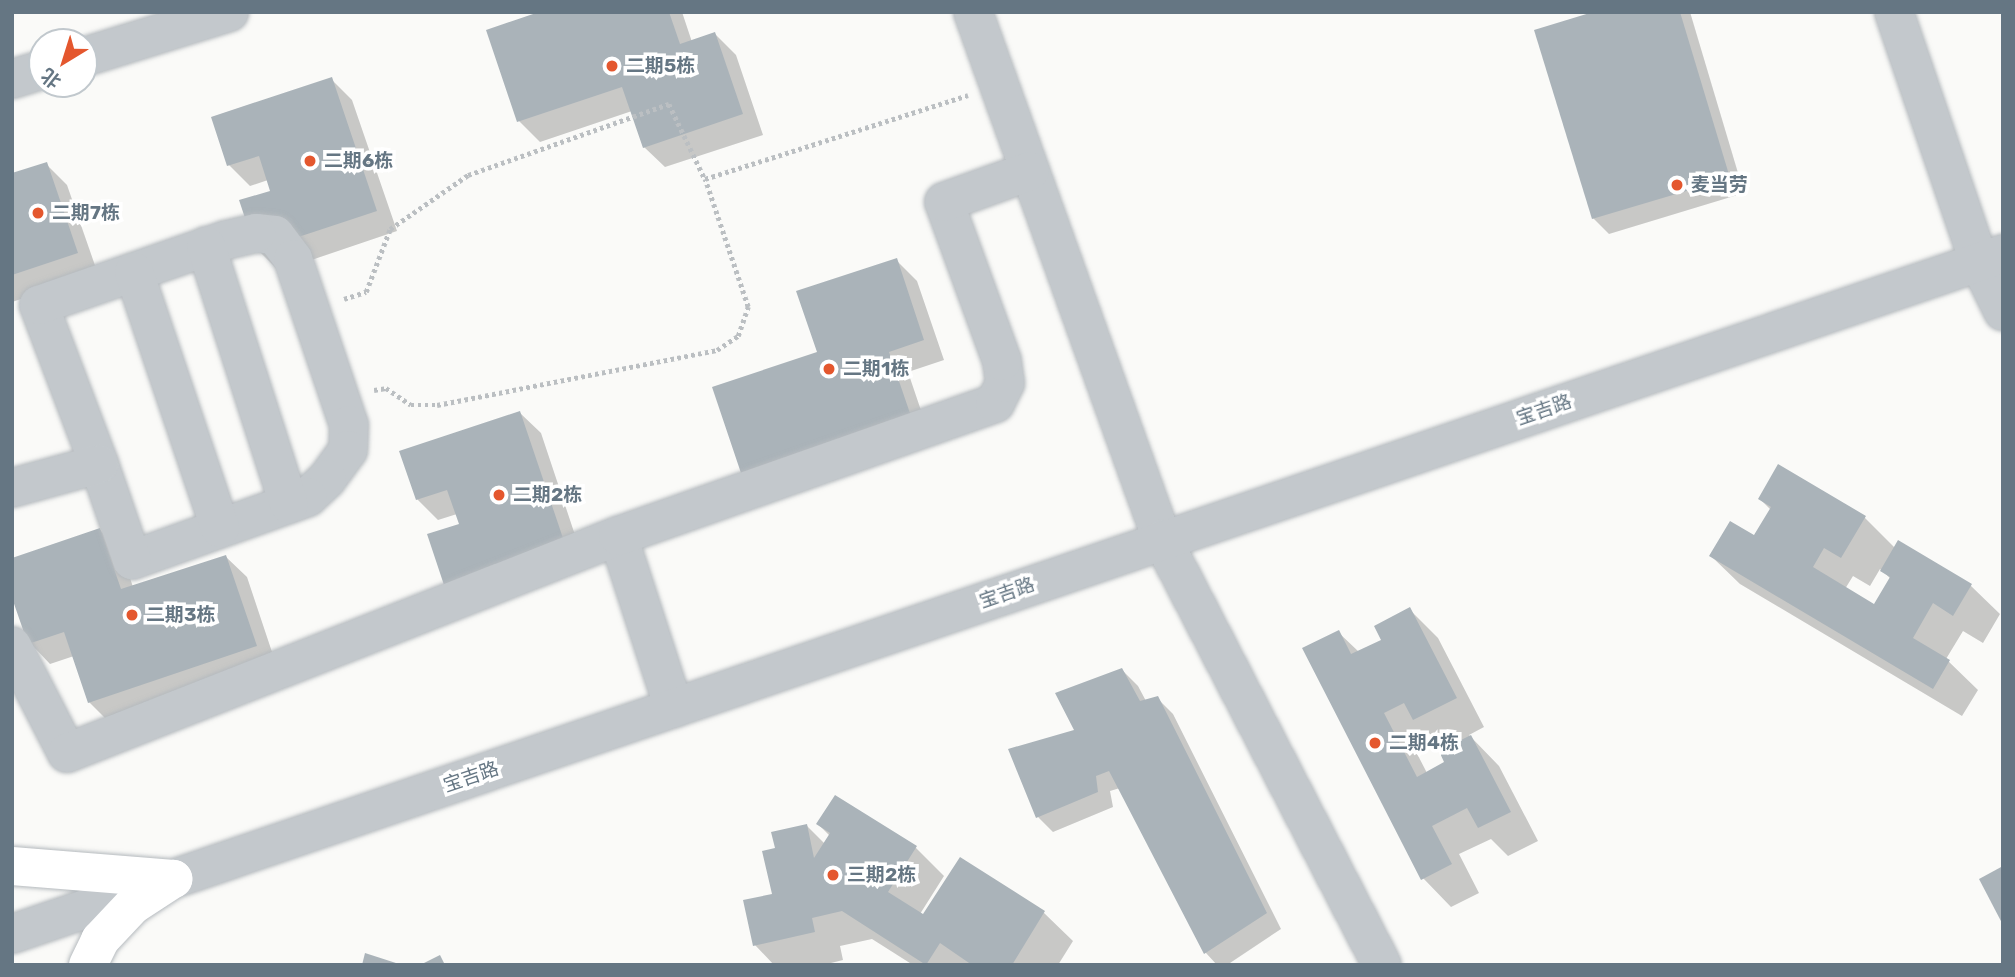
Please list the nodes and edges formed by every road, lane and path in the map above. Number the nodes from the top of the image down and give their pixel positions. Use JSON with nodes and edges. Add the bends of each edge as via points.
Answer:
{"nodes":[{"id":1,"x":229,"y":12,"type":"edge"},
{"id":2,"x":973,"y":12,"type":"edge"},
{"id":3,"x":1894,"y":12,"type":"edge"},
{"id":4,"x":98,"y":53,"type":"edge"},
{"id":5,"x":999,"y":85,"type":"junction"},
{"id":6,"x":1030,"y":171,"type":"junction"},
{"id":7,"x":705,"y":180,"type":"junction"},
{"id":8,"x":206,"y":246,"type":"junction"},
{"id":9,"x":1991,"y":258,"type":"edge"},
{"id":10,"x":134,"y":272,"type":"junction"},
{"id":11,"x":310,"y":311,"type":"junction"},
{"id":12,"x":2003,"y":311,"type":"edge"},
{"id":13,"x":339,"y":396,"type":"junction"},
{"id":14,"x":99,"y":464,"type":"junction"},
{"id":15,"x":12,"y":488,"type":"edge"},
{"id":16,"x":289,"y":504,"type":"junction"},
{"id":17,"x":220,"y":528,"type":"junction"},
{"id":18,"x":618,"y":536,"type":"junction"},
{"id":19,"x":1162,"y":539,"type":"junction"},
{"id":20,"x":12,"y":646,"type":"edge"},
{"id":21,"x":674,"y":708,"type":"junction"},
{"id":22,"x":12,"y":866,"type":"edge"},
{"id":23,"x":173,"y":879,"type":"junction"},
{"id":24,"x":12,"y":934,"type":"edge"},
{"id":25,"x":88,"y":965,"type":"edge"},
{"id":26,"x":1382,"y":965,"type":"edge"}],
"edges":[{"from":1,"to":4,"type":"street"},
{"from":2,"to":5,"type":"street"},
{"from":3,"to":9,"type":"street"},
{"from":5,"to":6,"type":"street"},
{"from":5,"to":7,"type":"path"},
{"from":6,"to":18,"type":"street","via":[[944,202],[1002,361],[1005,383],[995,403]]},
{"from":6,"to":19,"type":"street"},
{"from":7,"to":11,"type":"path","via":[[669,104],[468,175],[390,229],[366,292]]},
{"from":7,"to":13,"type":"path","via":[[748,307],[738,336],[717,350],[437,405],[411,405],[386,388]]},
{"from":8,"to":10,"type":"street"},
{"from":8,"to":11,"type":"street","via":[[256,233],[275,235],[293,259]]},
{"from":8,"to":16,"type":"street"},
{"from":9,"to":12,"type":"street"},
{"from":9,"to":19,"type":"street","name":"宝吉路"},
{"from":10,"to":14,"type":"street","via":[[39,305]]},
{"from":10,"to":17,"type":"street"},
{"from":11,"to":13,"type":"street"},
{"from":13,"to":16,"type":"street","via":[[349,425],[348,450],[308,497]]},
{"from":14,"to":15,"type":"street"},
{"from":14,"to":17,"type":"street","via":[[132,560]]},
{"from":16,"to":17,"type":"street"},
{"from":18,"to":20,"type":"street","via":[[67,753]]},
{"from":18,"to":21,"type":"street"},
{"from":19,"to":21,"type":"street","name":"宝吉路"},
{"from":19,"to":26,"type":"street"},
{"from":21,"to":23,"type":"street","name":"宝吉路"},
{"from":22,"to":23,"type":"main road"},
{"from":23,"to":24,"type":"street","name":"宝吉路"},
{"from":23,"to":25,"type":"main road","via":[[133,905],[100,940]]}]}
